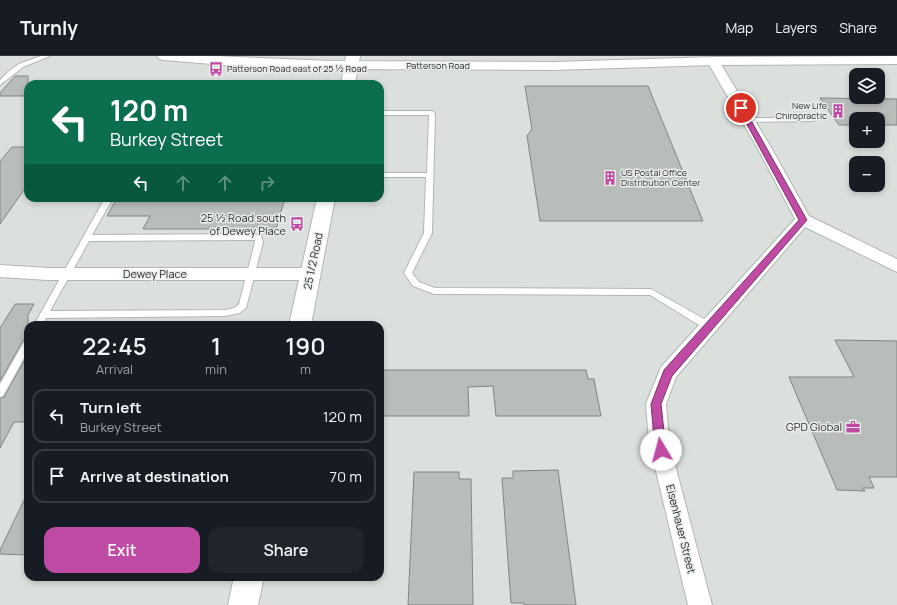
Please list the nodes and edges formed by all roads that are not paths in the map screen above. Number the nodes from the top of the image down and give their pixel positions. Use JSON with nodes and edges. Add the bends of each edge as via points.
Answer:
{"nodes":[{"id":1,"x":47,"y":56,"type":"edge"},
{"id":2,"x":164,"y":56,"type":"edge"},
{"id":3,"x":613,"y":56,"type":"edge"},
{"id":4,"x":897,"y":60,"type":"edge"},
{"id":5,"x":352,"y":61,"type":"edge"},
{"id":6,"x":713,"y":61,"type":"junction"},
{"id":7,"x":349,"y":80,"type":"edge"},
{"id":8,"x":0,"y":83,"type":"edge"},
{"id":9,"x":384,"y":113,"type":"edge"},
{"id":10,"x":748,"y":120,"type":"junction"},
{"id":11,"x":812,"y":120,"type":"dead end"},
{"id":12,"x":384,"y":175,"type":"edge"},
{"id":13,"x":430,"y":175,"type":"junction"},
{"id":14,"x":107,"y":202,"type":"edge"},
{"id":15,"x":325,"y":202,"type":"edge"},
{"id":16,"x":803,"y":220,"type":"junction"},
{"id":17,"x":87,"y":238,"type":"junction"},
{"id":18,"x":897,"y":266,"type":"edge"},
{"id":19,"x":0,"y":271,"type":"edge"},
{"id":20,"x":251,"y":273,"type":"junction"},
{"id":21,"x":66,"y":274,"type":"junction"},
{"id":22,"x":311,"y":274,"type":"junction"},
{"id":23,"x":44,"y":315,"type":"junction"},
{"id":24,"x":40,"y":321,"type":"edge"},
{"id":25,"x":301,"y":321,"type":"edge"},
{"id":26,"x":710,"y":327,"type":"junction"},
{"id":27,"x":24,"y":350,"type":"edge"},
{"id":28,"x":0,"y":393,"type":"edge"},
{"id":29,"x":248,"y":581,"type":"edge"},
{"id":30,"x":243,"y":605,"type":"edge"},
{"id":31,"x":700,"y":605,"type":"edge"}],
"edges":[{"from":1,"to":8,"type":"lane","via":[[20,65]]},
{"from":2,"to":5,"type":"main road","name":"Patterson Road","via":[[231,62]]},
{"from":3,"to":6,"type":"main road","name":"Patterson Road"},
{"from":4,"to":6,"type":"main road","name":"Patterson Road"},
{"from":5,"to":6,"type":"main road","name":"Patterson Road","via":[[554,66]]},
{"from":5,"to":7,"type":"main road"},
{"from":6,"to":10,"type":"street"},
{"from":9,"to":13,"type":"lane","via":[[432,113]]},
{"from":10,"to":11,"type":"lane"},
{"from":10,"to":16,"type":"street"},
{"from":12,"to":13,"type":"lane"},
{"from":13,"to":26,"type":"lane","via":[[428,233],[408,272],[416,284],[434,291],[651,292]]},
{"from":14,"to":17,"type":"lane"},
{"from":15,"to":22,"type":"main road","name":"25 1/2 Road"},
{"from":16,"to":18,"type":"street"},
{"from":16,"to":26,"type":"street","name":"Eisenhauer Street"},
{"from":17,"to":20,"type":"lane","via":[[258,238]]},
{"from":17,"to":21,"type":"lane"},
{"from":19,"to":21,"type":"street","name":"Dewey Place"},
{"from":20,"to":21,"type":"street","name":"Dewey Place"},
{"from":20,"to":22,"type":"street","name":"Dewey Place"},
{"from":20,"to":23,"type":"lane","via":[[243,306],[236,312]]},
{"from":21,"to":23,"type":"lane"},
{"from":22,"to":25,"type":"main road","name":"25 1/2 Road"},
{"from":23,"to":24,"type":"lane"},
{"from":26,"to":31,"type":"street","name":"Eisenhauer Street","via":[[668,373],[656,404],[659,442]]},
{"from":27,"to":28,"type":"lane"},
{"from":29,"to":30,"type":"main road"}]}
